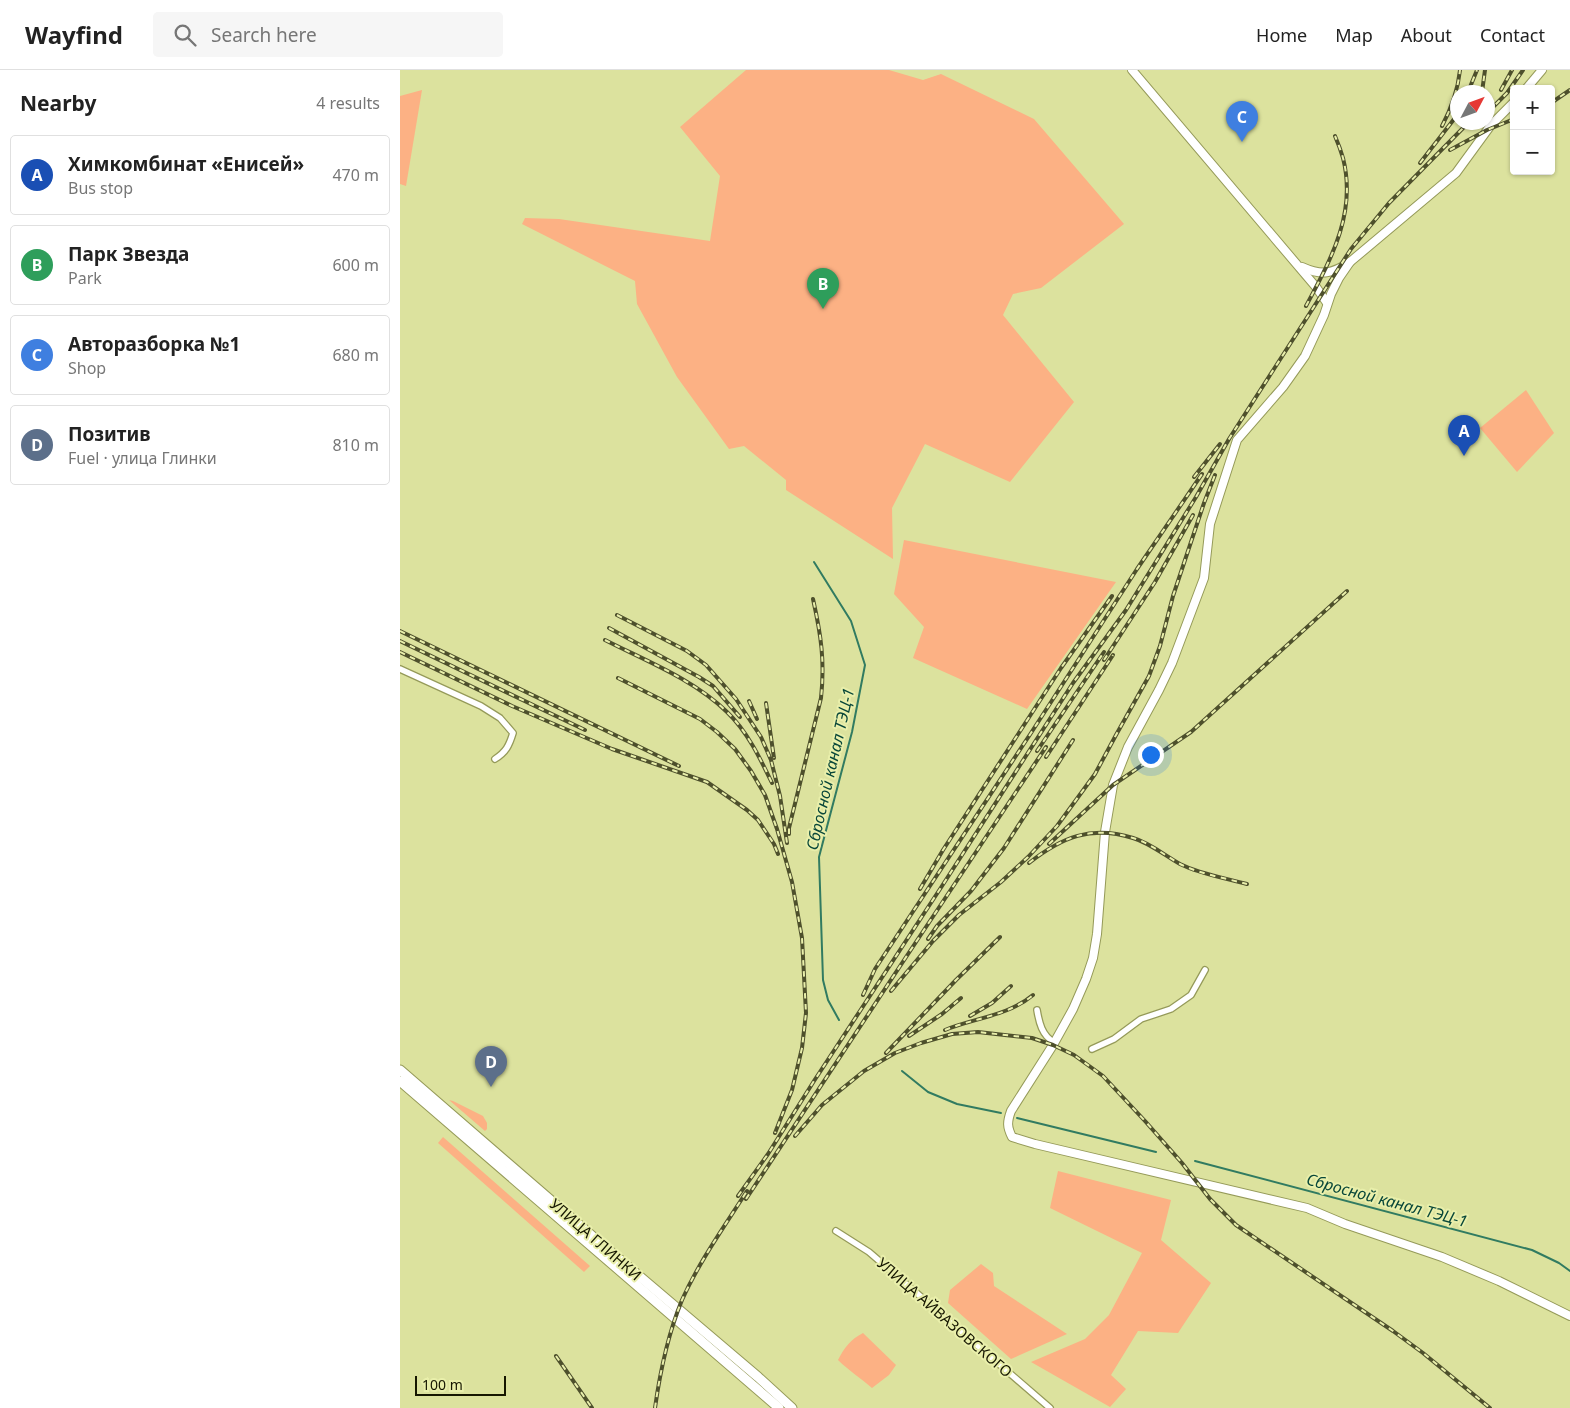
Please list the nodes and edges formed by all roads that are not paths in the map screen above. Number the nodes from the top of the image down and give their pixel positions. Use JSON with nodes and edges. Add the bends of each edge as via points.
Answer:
{"nodes":[{"id":1,"x":1132,"y":70,"type":"edge"},
{"id":2,"x":1542,"y":70,"type":"edge"},
{"id":3,"x":1529,"y":85,"type":"edge"},
{"id":4,"x":1510,"y":106,"type":"edge"},
{"id":5,"x":1350,"y":262,"type":"junction"},
{"id":6,"x":1298,"y":265,"type":"junction"},
{"id":7,"x":1327,"y":304,"type":"junction"},
{"id":8,"x":400,"y":669,"type":"edge"},
{"id":9,"x":495,"y":759,"type":"dead end"},
{"id":10,"x":1205,"y":970,"type":"dead end"},
{"id":11,"x":1037,"y":1010,"type":"dead end"},
{"id":12,"x":1054,"y":1042,"type":"junction"},
{"id":13,"x":1092,"y":1049,"type":"dead end"},
{"id":14,"x":400,"y":1070,"type":"edge"},
{"id":15,"x":400,"y":1081,"type":"edge"},
{"id":16,"x":480,"y":1145,"type":"junction"},
{"id":17,"x":836,"y":1231,"type":"dead end"},
{"id":18,"x":1570,"y":1316,"type":"edge"},
{"id":19,"x":706,"y":1338,"type":"junction"},
{"id":20,"x":779,"y":1408,"type":"edge"},
{"id":21,"x":792,"y":1408,"type":"edge"},
{"id":22,"x":1050,"y":1408,"type":"edge"}],
"edges":[{"from":1,"to":6,"type":"main road"},
{"from":2,"to":3,"type":"main road"},
{"from":4,"to":5,"type":"main road","via":[[1491,125],[1456,174]]},
{"from":5,"to":6,"type":"main road","via":[[1336,271],[1324,273],[1312,272]]},
{"from":5,"to":7,"type":"main road"},
{"from":6,"to":7,"type":"main road"},
{"from":7,"to":12,"type":"main road","via":[[1305,356],[1237,440],[1210,524],[1204,578],[1172,663],[1128,748],[1113,786],[1105,832],[1093,958],[1073,1009]]},
{"from":8,"to":9,"type":"street","via":[[500,718],[512,733],[505,753]]},
{"from":10,"to":13,"type":"street","via":[[1191,995],[1178,1005],[1141,1019],[1114,1039]]},
{"from":11,"to":12,"type":"street","via":[[1039,1024]]},
{"from":12,"to":18,"type":"main road","via":[[1011,1111],[1007,1121],[1012,1137],[1079,1156],[1307,1208],[1442,1257]]},
{"from":14,"to":16,"type":"highway","name":"УЛИЦА ГЛИНКИ"},
{"from":15,"to":16,"type":"highway","name":"УЛИЦА ГЛИНКИ"},
{"from":16,"to":19,"type":"highway","name":"УЛИЦА ГЛИНКИ"},
{"from":17,"to":22,"type":"street","name":"УЛИЦА АЙВАЗОВСКОГО","via":[[869,1252]]},
{"from":19,"to":20,"type":"highway","name":"УЛИЦА ГЛИНКИ"},
{"from":19,"to":21,"type":"highway","name":"УЛИЦА ГЛИНКИ"}]}
